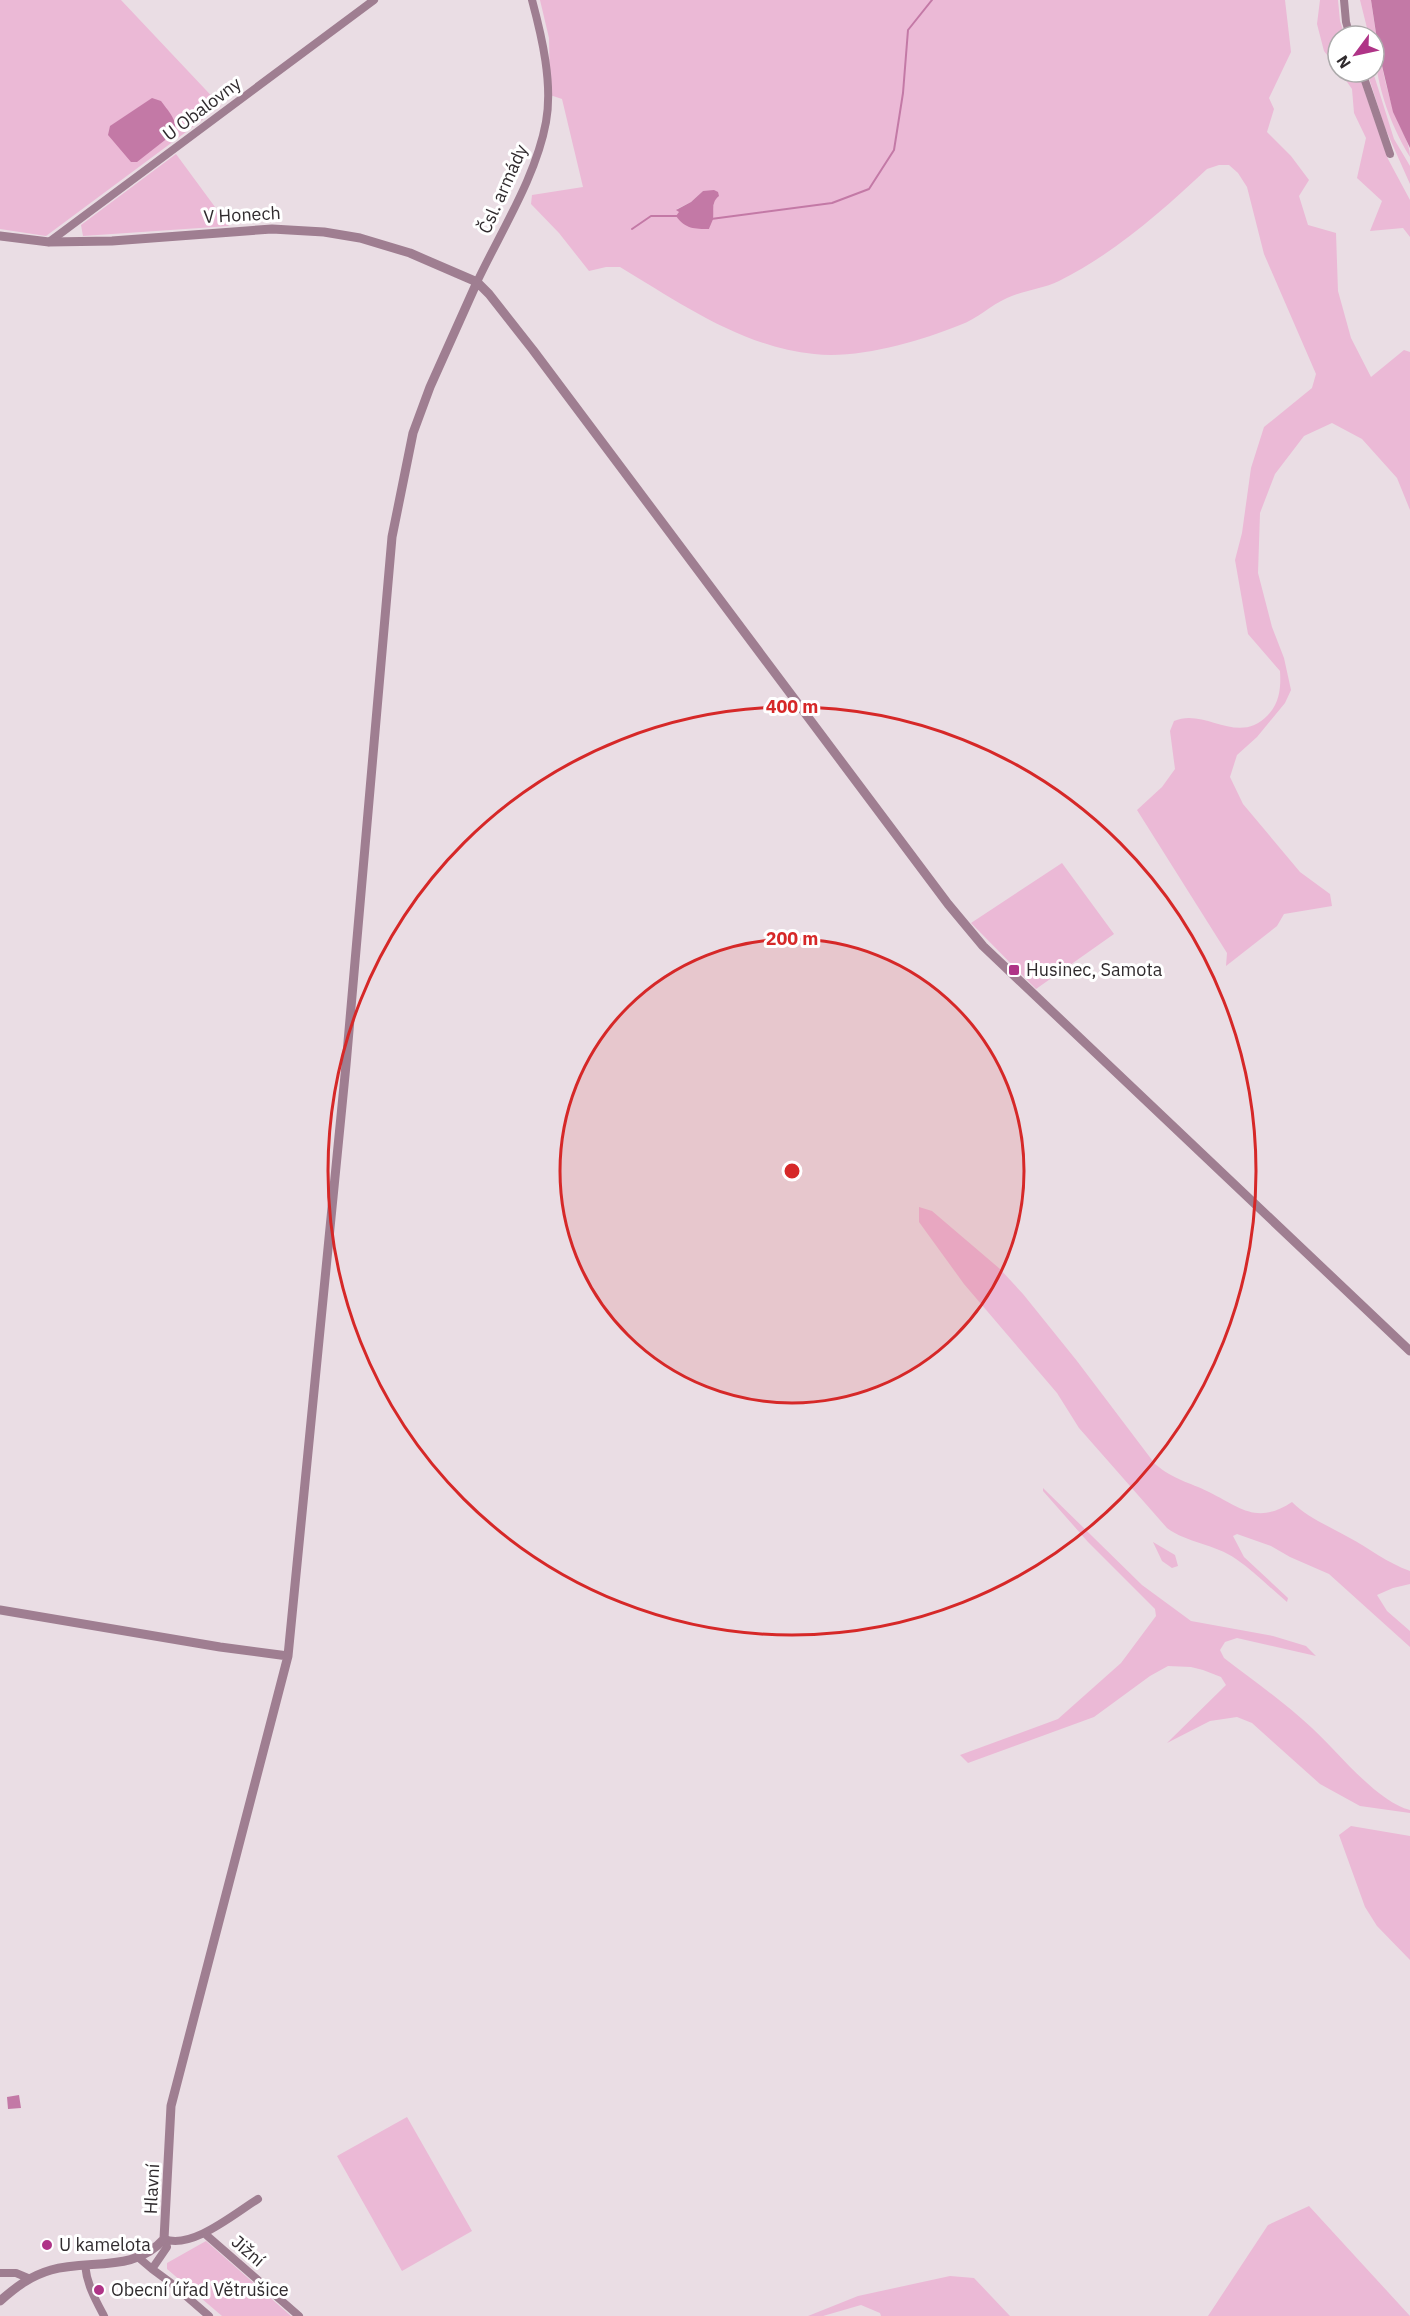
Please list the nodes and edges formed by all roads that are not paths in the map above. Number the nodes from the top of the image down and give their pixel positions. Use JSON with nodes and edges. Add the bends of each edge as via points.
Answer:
{"nodes":[{"id":1,"x":374,"y":0,"type":"edge"},
{"id":2,"x":532,"y":0,"type":"edge"},
{"id":3,"x":1344,"y":0,"type":"edge"},
{"id":4,"x":1347,"y":24,"type":"edge"},
{"id":5,"x":1366,"y":84,"type":"edge"},
{"id":6,"x":1390,"y":154,"type":"dead end"},
{"id":7,"x":0,"y":236,"type":"edge"},
{"id":8,"x":49,"y":242,"type":"junction"},
{"id":9,"x":477,"y":282,"type":"junction"},
{"id":10,"x":1410,"y":1351,"type":"edge"},
{"id":11,"x":0,"y":1610,"type":"edge"},
{"id":12,"x":288,"y":1656,"type":"junction"},
{"id":13,"x":258,"y":2199,"type":"dead end"},
{"id":14,"x":204,"y":2233,"type":"junction"},
{"id":15,"x":164,"y":2239,"type":"junction"},
{"id":16,"x":139,"y":2258,"type":"junction"},
{"id":17,"x":85,"y":2265,"type":"junction"},
{"id":18,"x":152,"y":2269,"type":"junction"},
{"id":19,"x":0,"y":2273,"type":"edge"},
{"id":20,"x":28,"y":2278,"type":"junction"},
{"id":21,"x":0,"y":2301,"type":"edge"},
{"id":22,"x":104,"y":2316,"type":"edge"},
{"id":23,"x":209,"y":2316,"type":"edge"},
{"id":24,"x":299,"y":2316,"type":"edge"}],
"edges":[{"from":1,"to":8,"type":"street","name":"U Obalovny"},
{"from":2,"to":9,"type":"street","name":"Čsl. armády","via":[[545,48],[546,120],[536,159]]},
{"from":3,"to":4,"type":"street"},
{"from":5,"to":6,"type":"street"},
{"from":7,"to":8,"type":"street","name":"V Honech"},
{"from":8,"to":9,"type":"street","name":"V Honech","via":[[256,230],[307,231],[377,242]]},
{"from":9,"to":10,"type":"street","via":[[533,350],[983,946]]},
{"from":9,"to":12,"type":"street","name":"Hlavní","via":[[413,433],[392,537],[345,1077]]},
{"from":11,"to":12,"type":"street"},
{"from":12,"to":15,"type":"street","name":"Hlavní","via":[[171,2106]]},
{"from":13,"to":14,"type":"street"},
{"from":14,"to":15,"type":"street","via":[[180,2242]]},
{"from":14,"to":24,"type":"street","name":"Jižní"},
{"from":15,"to":16,"type":"street","name":"Hlavní"},
{"from":15,"to":18,"type":"street","via":[[167,2247]]},
{"from":16,"to":17,"type":"street","name":"Hlavní"},
{"from":16,"to":18,"type":"street"},
{"from":17,"to":20,"type":"street","name":"Hlavní","via":[[53,2269]]},
{"from":17,"to":22,"type":"street","via":[[90,2289]]},
{"from":18,"to":23,"type":"street"},
{"from":19,"to":20,"type":"street"},
{"from":20,"to":21,"type":"street","name":"Hlavní"}]}
